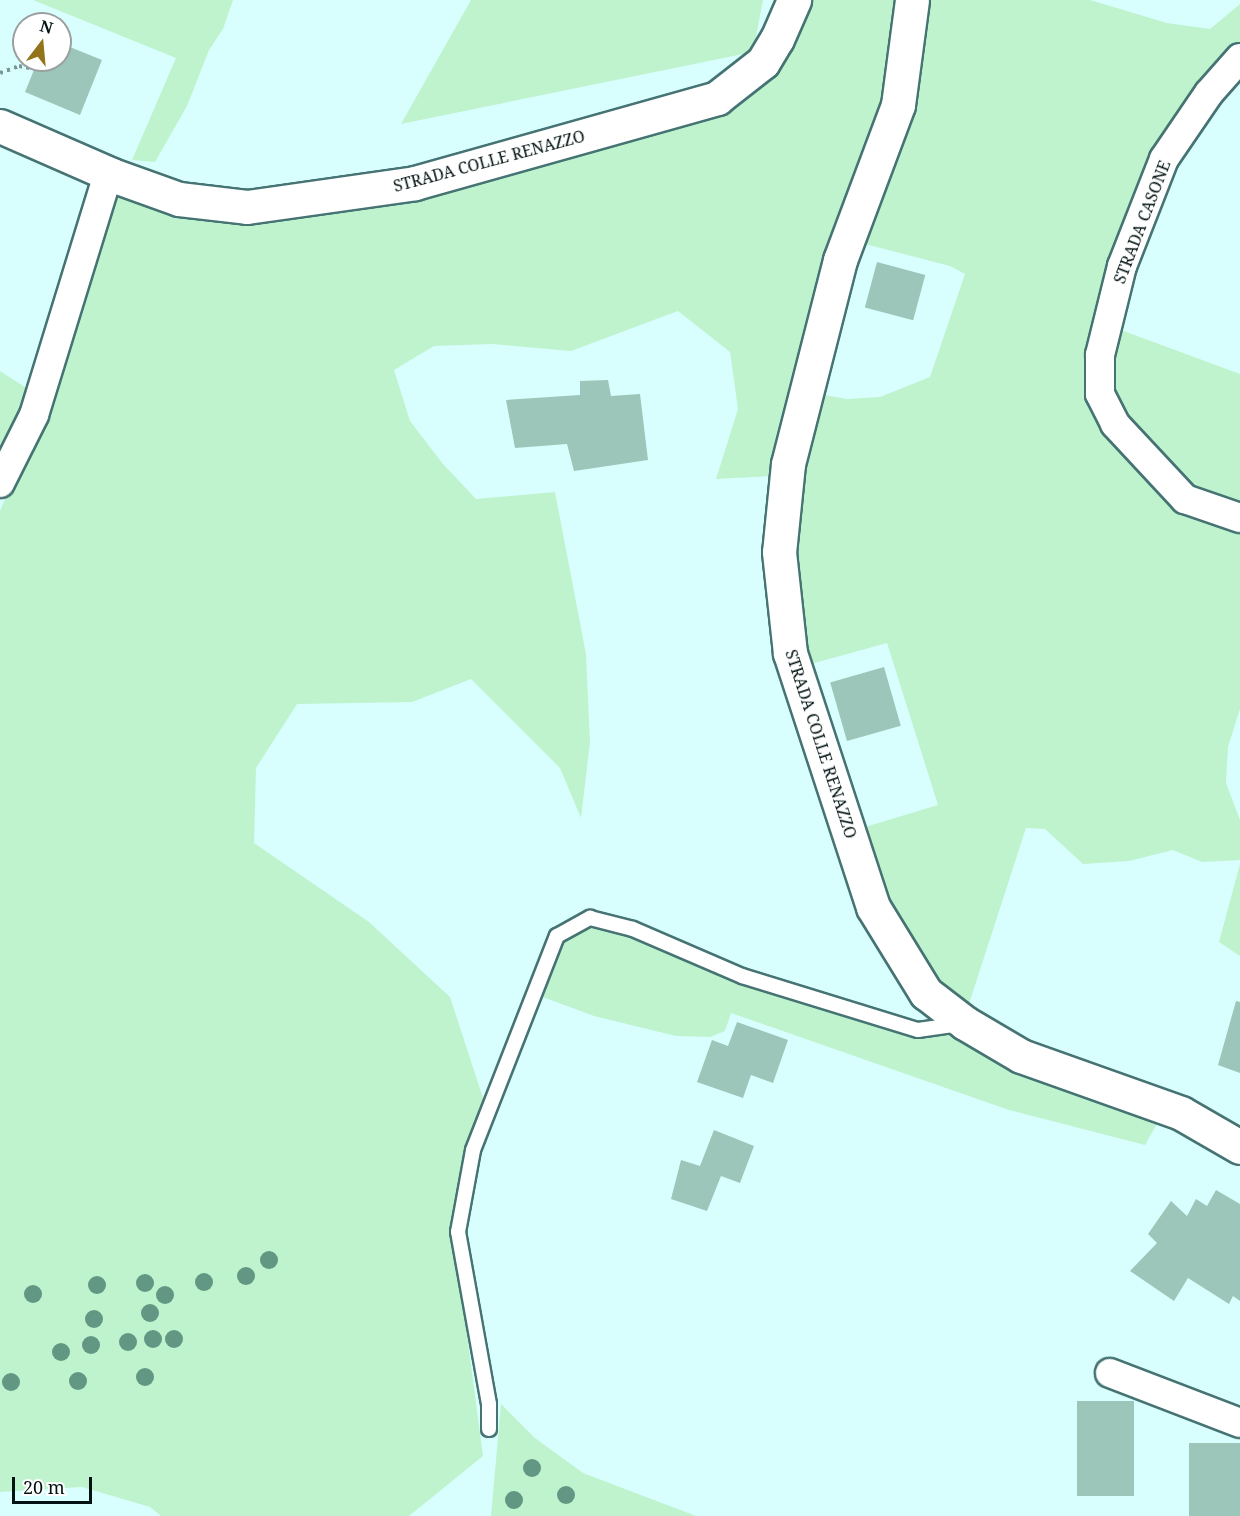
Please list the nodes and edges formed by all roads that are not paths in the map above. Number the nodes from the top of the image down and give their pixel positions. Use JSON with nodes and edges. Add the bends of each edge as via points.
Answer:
{"nodes":[{"id":1,"x":794,"y":0,"type":"edge"},
{"id":2,"x":912,"y":0,"type":"edge"},
{"id":3,"x":1240,"y":58,"type":"edge"},
{"id":4,"x":0,"y":126,"type":"edge"},
{"id":5,"x":112,"y":175,"type":"junction"},
{"id":6,"x":0,"y":483,"type":"edge"},
{"id":7,"x":1240,"y":518,"type":"edge"},
{"id":8,"x":965,"y":1023,"type":"junction"},
{"id":9,"x":1240,"y":1147,"type":"edge"},
{"id":10,"x":1110,"y":1373,"type":"dead end"},
{"id":11,"x":1240,"y":1424,"type":"edge"},
{"id":12,"x":489,"y":1429,"type":"dead end"}],
"edges":[{"from":1,"to":5,"type":"street","name":"STRADA COLLE RENAZZO","via":[[763,62],[717,98],[415,183],[247,207],[179,199]]},
{"from":2,"to":8,"type":"street","name":"STRADA COLLE RENAZZO","via":[[898,105],[840,260],[788,464],[779,552],[790,653],[873,907],[926,993]]},
{"from":3,"to":7,"type":"street","name":"STRADA CASONE","via":[[1209,93],[1164,159],[1122,266],[1100,355],[1100,394],[1115,424],[1185,499]]},
{"from":4,"to":5,"type":"street","name":"STRADA COLLE RENAZZO"},
{"from":5,"to":6,"type":"street","via":[[105,184],[34,415]]},
{"from":8,"to":9,"type":"street","name":"STRADA COLLE RENAZZO","via":[[1021,1056],[1181,1113]]},
{"from":8,"to":12,"type":"lane","via":[[918,1030],[742,976],[633,929],[590,918],[558,936],[473,1149],[458,1232],[489,1404]]},
{"from":10,"to":11,"type":"street"}]}
